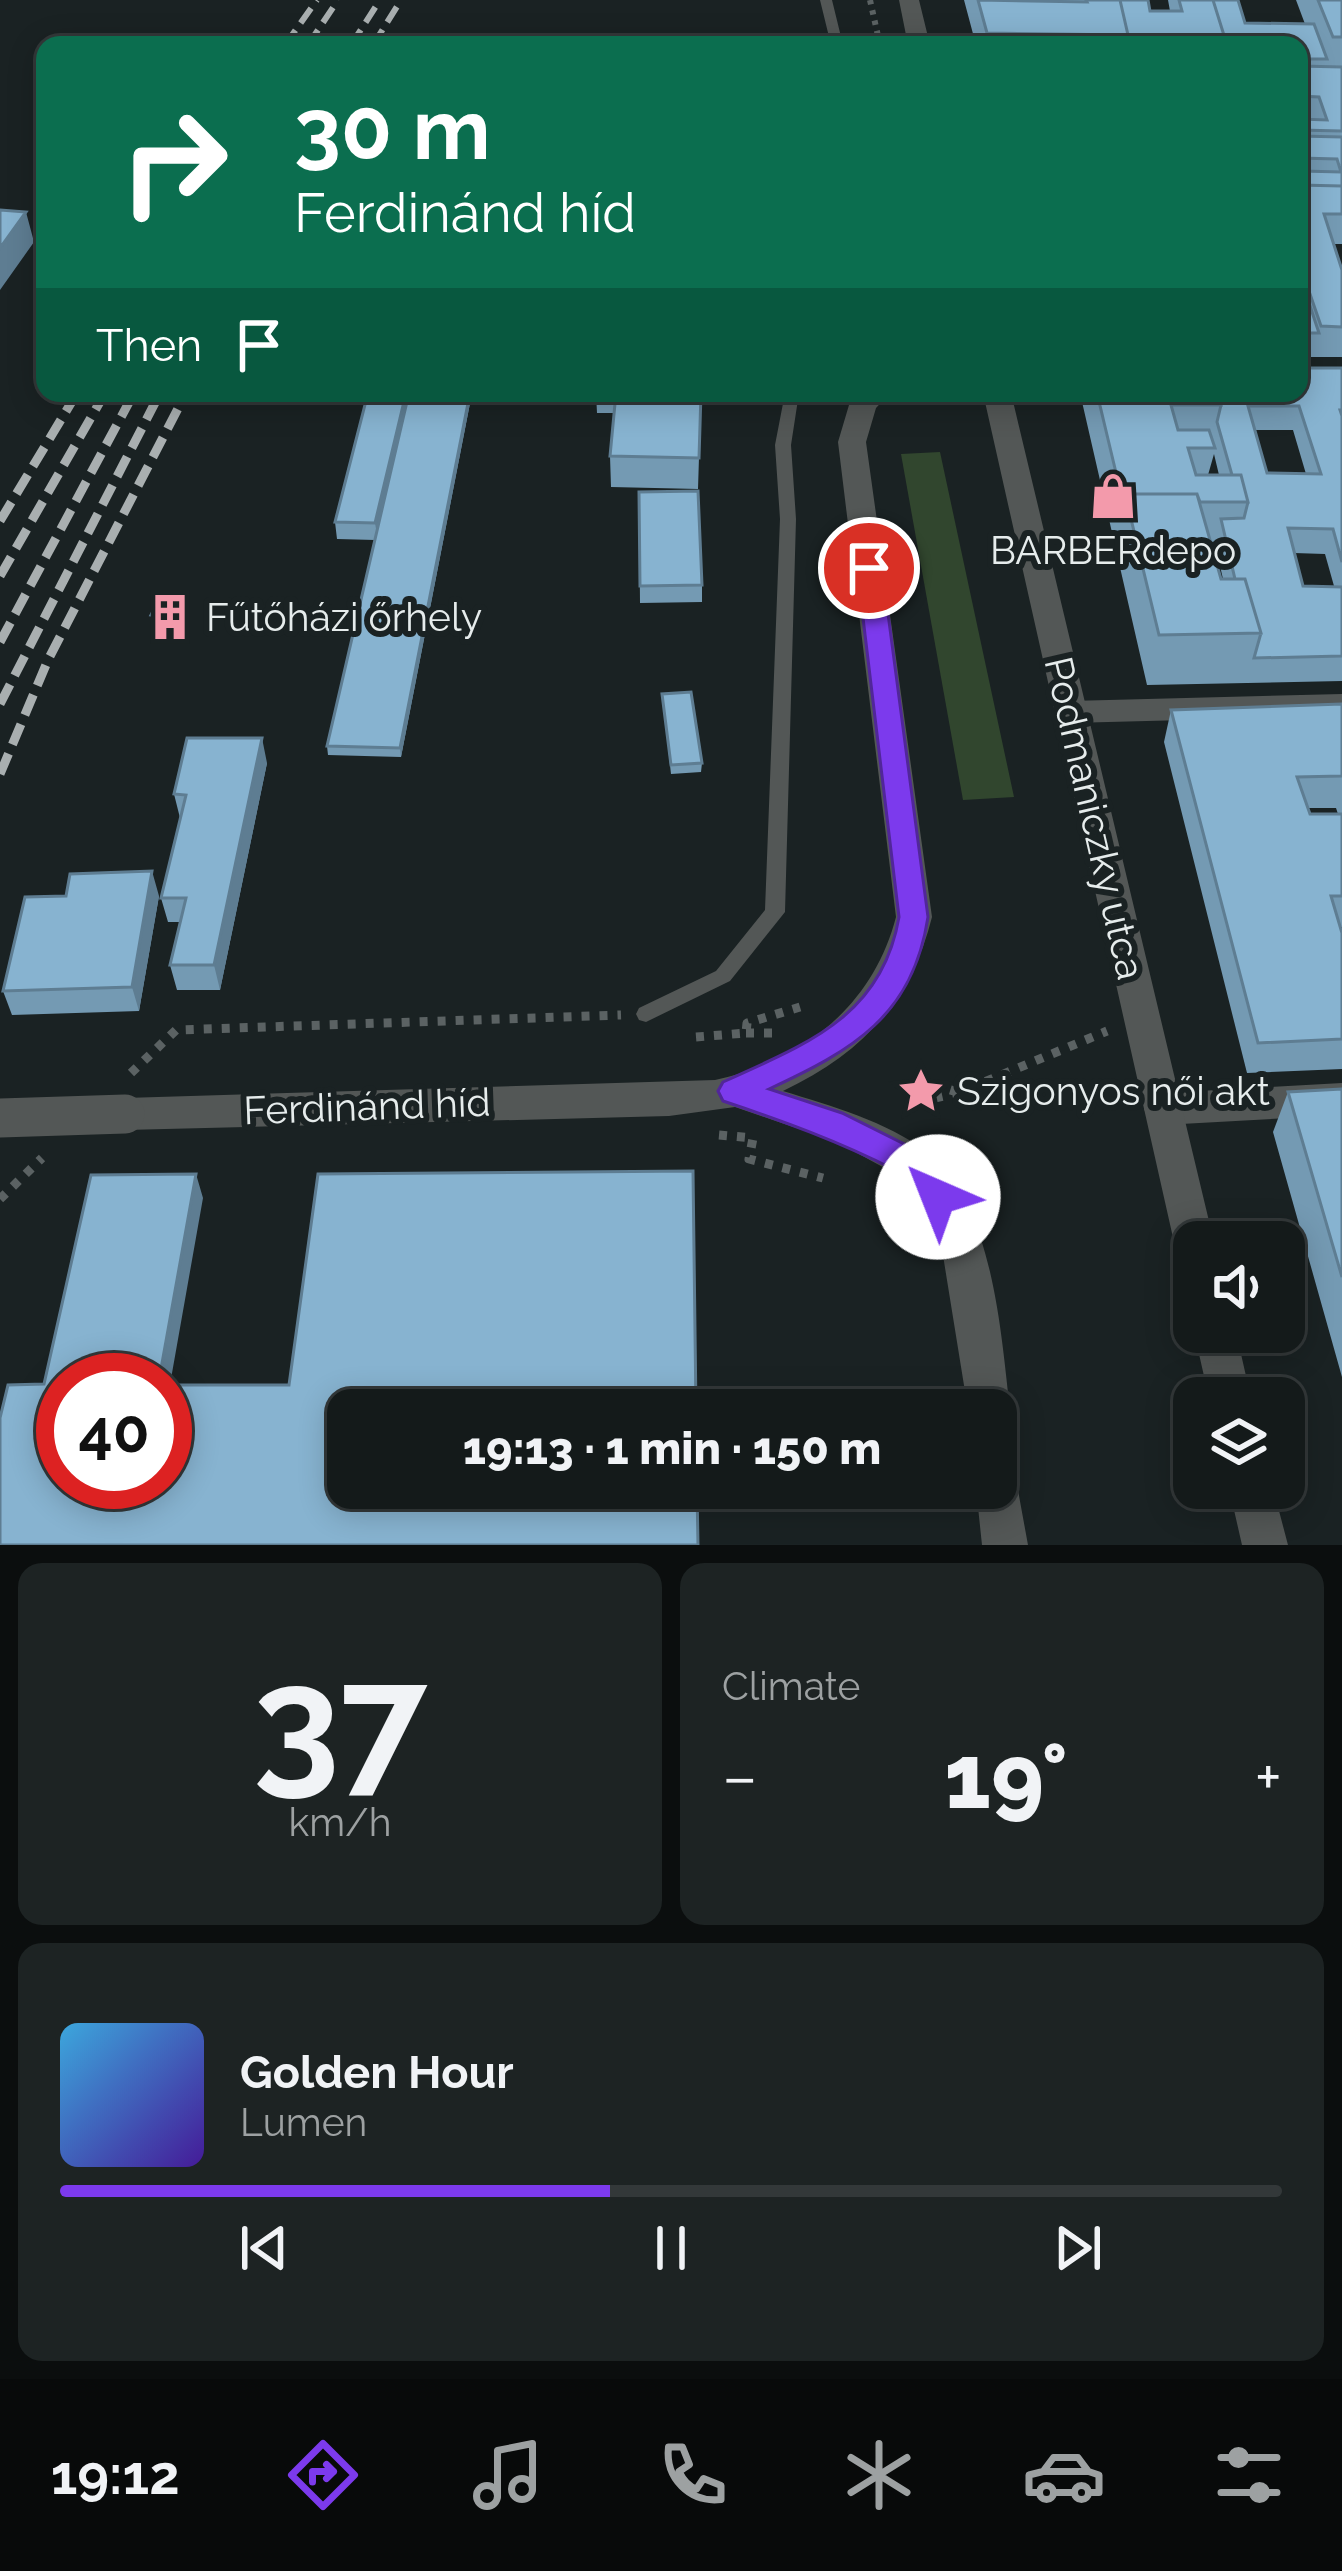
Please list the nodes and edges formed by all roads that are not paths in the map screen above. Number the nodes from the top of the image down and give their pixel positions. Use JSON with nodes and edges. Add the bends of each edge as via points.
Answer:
{"nodes":[{"id":1,"x":826,"y":0,"type":"edge"},
{"id":2,"x":909,"y":0,"type":"edge"},
{"id":3,"x":834,"y":36,"type":"edge"},
{"id":4,"x":917,"y":36,"type":"edge"},
{"id":5,"x":791,"y":402,"type":"edge"},
{"id":6,"x":866,"y":402,"type":"edge"},
{"id":7,"x":999,"y":402,"type":"edge"},
{"id":8,"x":1342,"y":704,"type":"edge"},
{"id":9,"x":1070,"y":712,"type":"junction"},
{"id":10,"x":646,"y":1015,"type":"road end"},
{"id":11,"x":721,"y":1093,"type":"junction"},
{"id":12,"x":1342,"y":1100,"type":"edge"},
{"id":13,"x":1163,"y":1109,"type":"junction"},
{"id":14,"x":0,"y":1118,"type":"edge"},
{"id":15,"x":1189,"y":1221,"type":"edge"},
{"id":16,"x":986,"y":1389,"type":"edge"},
{"id":17,"x":1001,"y":1509,"type":"edge"},
{"id":18,"x":1256,"y":1509,"type":"edge"},
{"id":19,"x":1006,"y":1545,"type":"edge"},
{"id":20,"x":1264,"y":1545,"type":"edge"}],
"edges":[{"from":1,"to":3,"type":"lane"},
{"from":2,"to":4,"type":"street"},
{"from":5,"to":10,"type":"lane","via":[[783,445],[788,519],[775,912],[723,976]]},
{"from":6,"to":11,"type":"street","name":"Ferdinánd híd","via":[[852,442],[914,917],[908,950],[893,984],[835,1045]]},
{"from":7,"to":9,"type":"street","name":"Podmaniczky utca"},
{"from":8,"to":9,"type":"street"},
{"from":9,"to":13,"type":"street","name":"Podmaniczky utca"},
{"from":11,"to":14,"type":"street","name":"Ferdinánd híd","bridge":true},
{"from":11,"to":16,"type":"street","name":"Ferdinánd híd","via":[[830,1122],[919,1166],[958,1228]]},
{"from":12,"to":13,"type":"street"},
{"from":13,"to":15,"type":"street","name":"Podmaniczky utca"},
{"from":17,"to":19,"type":"street"},
{"from":18,"to":20,"type":"street"}]}
